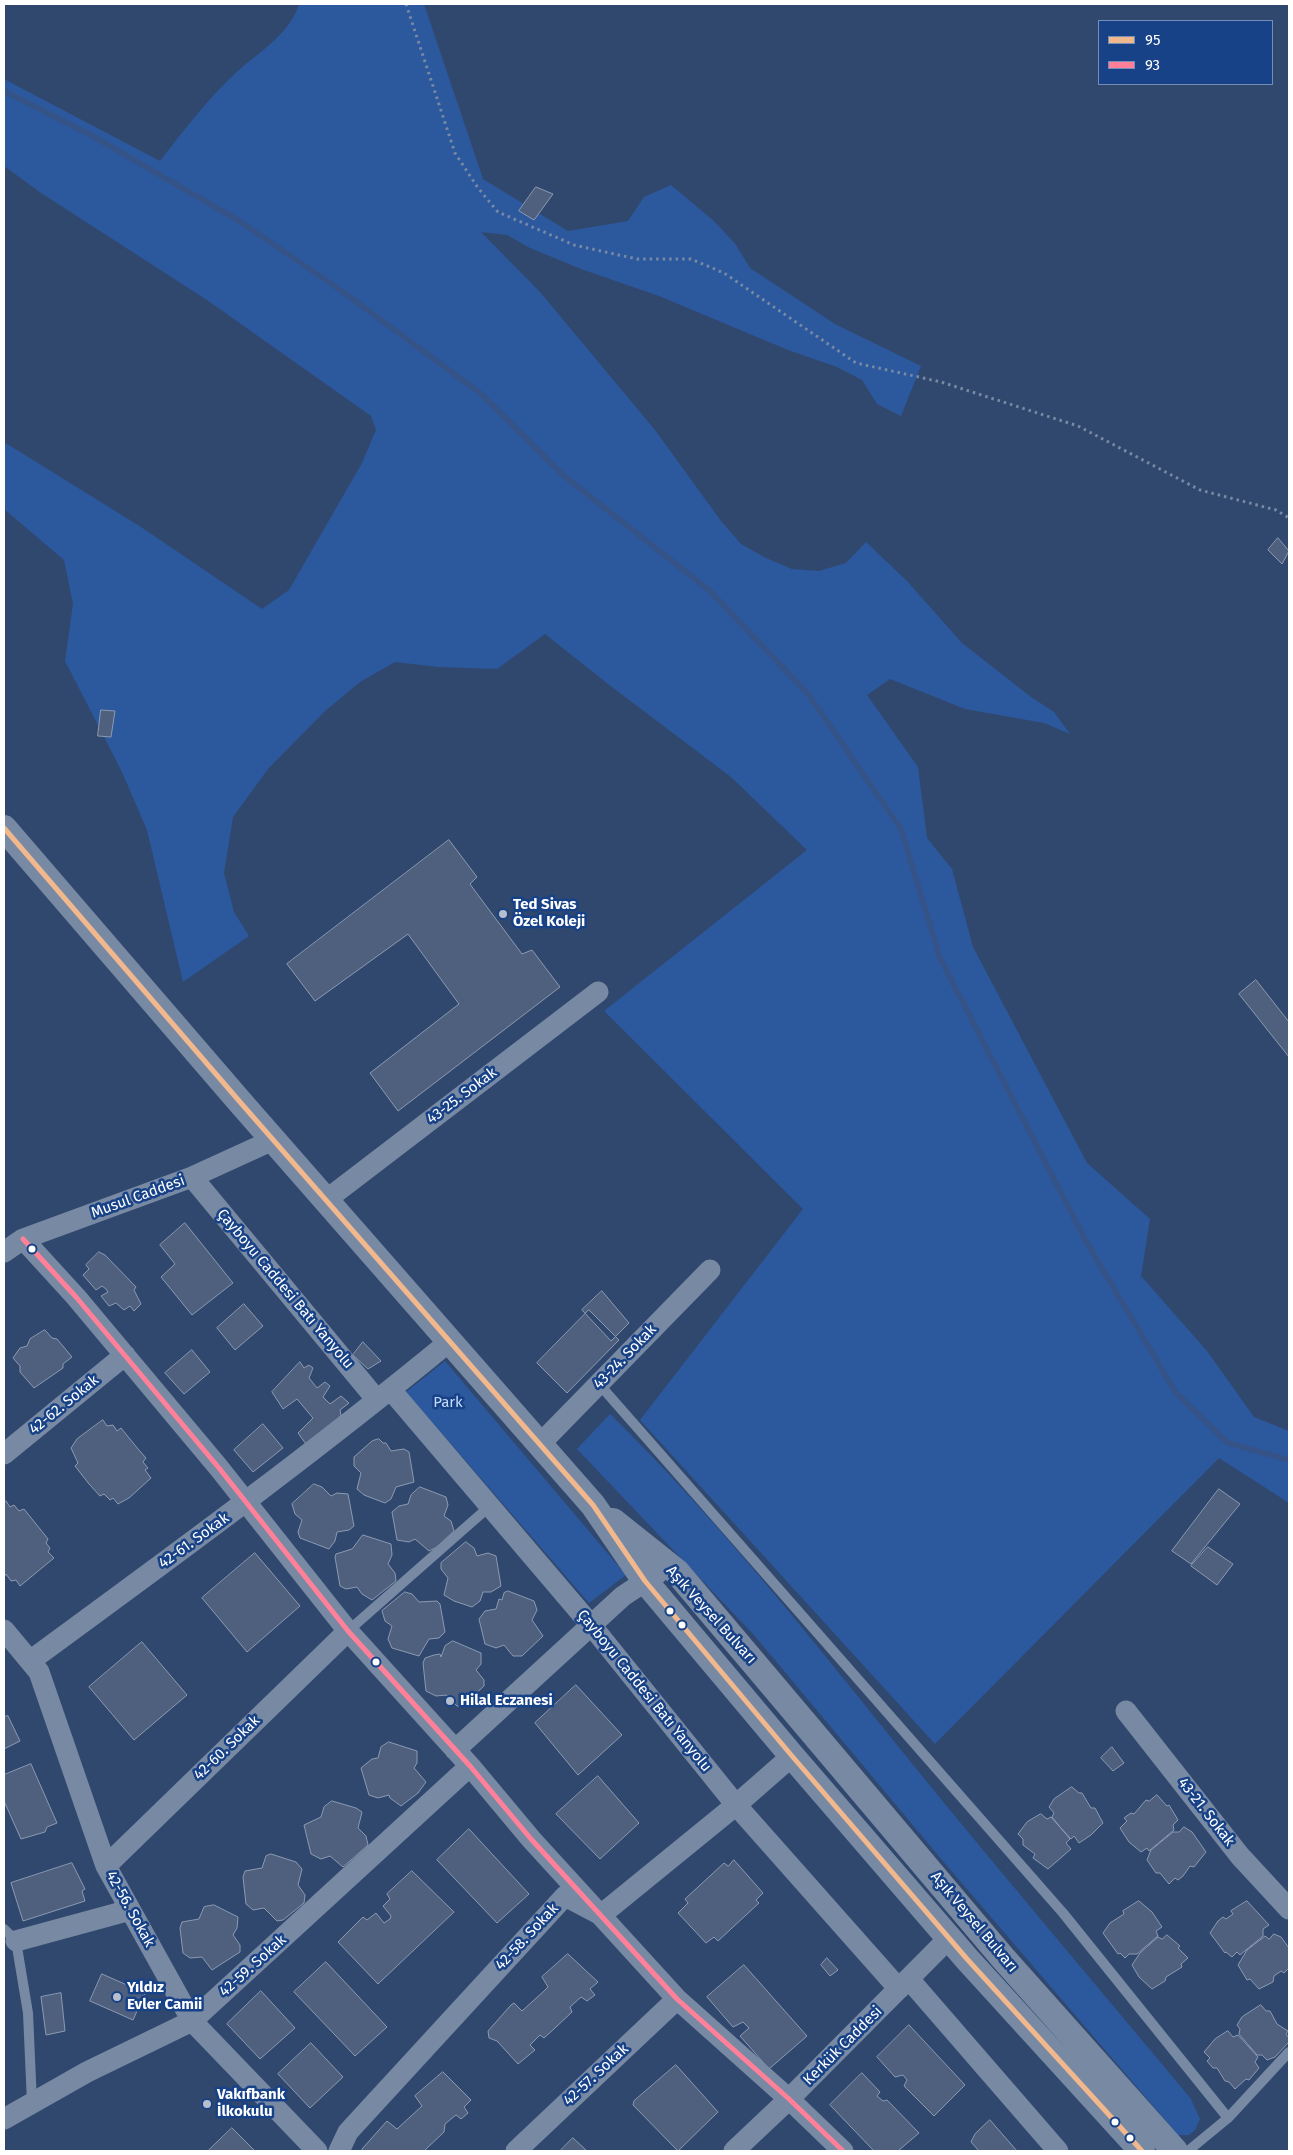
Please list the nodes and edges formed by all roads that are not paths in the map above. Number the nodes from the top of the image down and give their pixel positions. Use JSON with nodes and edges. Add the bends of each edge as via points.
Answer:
{"nodes":[{"id":1,"x":4,"y":828,"type":"edge"},
{"id":2,"x":598,"y":992,"type":"dead end"},
{"id":3,"x":273,"y":1140,"type":"junction"},
{"id":4,"x":192,"y":1177,"type":"junction"},
{"id":5,"x":326,"y":1200,"type":"junction"},
{"id":6,"x":23,"y":1239,"type":"junction"},
{"id":7,"x":4,"y":1252,"type":"edge"},
{"id":8,"x":710,"y":1270,"type":"dead end"},
{"id":9,"x":450,"y":1341,"type":"junction"},
{"id":10,"x":125,"y":1355,"type":"junction"},
{"id":11,"x":599,"y":1384,"type":"junction"},
{"id":12,"x":384,"y":1395,"type":"junction"},
{"id":13,"x":540,"y":1444,"type":"junction"},
{"id":14,"x":4,"y":1454,"type":"edge"},
{"id":15,"x":246,"y":1503,"type":"junction"},
{"id":16,"x":593,"y":1505,"type":"junction"},
{"id":17,"x":490,"y":1506,"type":"junction"},
{"id":18,"x":668,"y":1565,"type":"junction"},
{"id":19,"x":645,"y":1582,"type":"junction"},
{"id":20,"x":591,"y":1625,"type":"junction"},
{"id":21,"x":4,"y":1630,"type":"edge"},
{"id":22,"x":348,"y":1631,"type":"junction"},
{"id":23,"x":30,"y":1661,"type":"junction"},
{"id":24,"x":1126,"y":1712,"type":"dead end"},
{"id":25,"x":455,"y":1750,"type":"junction"},
{"id":26,"x":792,"y":1756,"type":"junction"},
{"id":27,"x":470,"y":1766,"type":"junction"},
{"id":28,"x":736,"y":1805,"type":"junction"},
{"id":29,"x":106,"y":1866,"type":"junction"},
{"id":30,"x":1289,"y":1909,"type":"edge"},
{"id":31,"x":130,"y":1910,"type":"junction"},
{"id":32,"x":601,"y":1915,"type":"junction"},
{"id":33,"x":10,"y":1935,"type":"edge"},
{"id":34,"x":949,"y":1938,"type":"junction"},
{"id":35,"x":904,"y":1984,"type":"junction"},
{"id":36,"x":677,"y":1999,"type":"junction"},
{"id":37,"x":192,"y":2021,"type":"junction"},
{"id":38,"x":1289,"y":2052,"type":"edge"},
{"id":39,"x":789,"y":2099,"type":"junction"},
{"id":40,"x":32,"y":2103,"type":"junction"},
{"id":41,"x":4,"y":2118,"type":"edge"},
{"id":42,"x":1228,"y":2118,"type":"junction"},
{"id":43,"x":317,"y":2151,"type":"edge"},
{"id":44,"x":340,"y":2151,"type":"edge"},
{"id":45,"x":516,"y":2151,"type":"edge"},
{"id":46,"x":734,"y":2151,"type":"edge"},
{"id":47,"x":842,"y":2151,"type":"edge"},
{"id":48,"x":1058,"y":2151,"type":"edge"},
{"id":49,"x":1142,"y":2151,"type":"edge"},
{"id":50,"x":1176,"y":2151,"type":"edge"},
{"id":51,"x":1188,"y":2151,"type":"edge"}],
"edges":[{"from":1,"to":3,"type":"street"},
{"from":2,"to":5,"type":"street","name":"43-25. Sokak"},
{"from":3,"to":4,"type":"street","name":"Musul Caddesi"},
{"from":3,"to":5,"type":"street"},
{"from":4,"to":6,"type":"street","name":"Musul Caddesi"},
{"from":4,"to":12,"type":"street","name":"Çayboyu Caddesi Batı Yanyolu"},
{"from":5,"to":9,"type":"street"},
{"from":6,"to":7,"type":"street","name":"Musul Caddesi"},
{"from":6,"to":10,"type":"street"},
{"from":8,"to":11,"type":"street","name":"43-24. Sokak"},
{"from":9,"to":12,"type":"street","name":"42-61. Sokak"},
{"from":9,"to":13,"type":"street"},
{"from":10,"to":14,"type":"street","name":"42-62. Sokak"},
{"from":10,"to":15,"type":"street"},
{"from":11,"to":13,"type":"street","name":"43-24. Sokak"},
{"from":11,"to":42,"type":"lane","via":[[1062,1913]]},
{"from":12,"to":15,"type":"street","name":"42-61. Sokak"},
{"from":12,"to":17,"type":"street","name":"Çayboyu Caddesi Batı Yanyolu"},
{"from":13,"to":16,"type":"street"},
{"from":15,"to":22,"type":"street"},
{"from":15,"to":23,"type":"street","name":"42-61. Sokak"},
{"from":16,"to":18,"type":"street","name":"Aşık Veysel Bulvarı"},
{"from":16,"to":19,"type":"street","name":"Aşık Veysel Bulvarı"},
{"from":17,"to":20,"type":"street","name":"Çayboyu Caddesi Batı Yanyolu"},
{"from":17,"to":22,"type":"lane"},
{"from":18,"to":19,"type":"street"},
{"from":18,"to":50,"type":"street","name":"Aşık Veysel Bulvarı","via":[[1004,1958]]},
{"from":19,"to":20,"type":"street","via":[[623,1596]]},
{"from":19,"to":26,"type":"street","name":"Aşık Veysel Bulvarı"},
{"from":20,"to":25,"type":"street"},
{"from":20,"to":28,"type":"street","name":"Çayboyu Caddesi Batı Yanyolu"},
{"from":21,"to":23,"type":"street","name":"42-56. Sokak"},
{"from":22,"to":25,"type":"street"},
{"from":22,"to":29,"type":"street","name":"42-60. Sokak"},
{"from":23,"to":29,"type":"street","name":"42-56. Sokak","via":[[39,1672]]},
{"from":24,"to":30,"type":"street","name":"43-21. Sokak","via":[[1240,1856]]},
{"from":25,"to":27,"type":"street"},
{"from":26,"to":28,"type":"street"},
{"from":26,"to":34,"type":"street","name":"Aşık Veysel Bulvarı"},
{"from":27,"to":32,"type":"street"},
{"from":27,"to":37,"type":"street","name":"42-59. Sokak"},
{"from":28,"to":32,"type":"street"},
{"from":28,"to":35,"type":"street","name":"Çayboyu Caddesi Batı Yanyolu"},
{"from":29,"to":31,"type":"street","name":"42-56. Sokak"},
{"from":31,"to":33,"type":"street"},
{"from":31,"to":37,"type":"street","name":"42-56. Sokak"},
{"from":32,"to":36,"type":"street"},
{"from":32,"to":44,"type":"street","name":"42-58. Sokak","via":[[565,1896],[348,2132]]},
{"from":33,"to":40,"type":"lane","via":[[28,2013]]},
{"from":34,"to":35,"type":"street","name":"Kerkük Caddesi"},
{"from":34,"to":49,"type":"street","name":"Aşık Veysel Bulvarı"},
{"from":35,"to":39,"type":"street","name":"Kerkük Caddesi"},
{"from":35,"to":48,"type":"street","name":"Çayboyu Caddesi Batı Yanyolu"},
{"from":36,"to":39,"type":"street"},
{"from":36,"to":45,"type":"street","name":"42-57. Sokak"},
{"from":37,"to":40,"type":"street","name":"42-59. Sokak","via":[[87,2072]]},
{"from":37,"to":43,"type":"street","name":"42-56. Sokak"},
{"from":38,"to":42,"type":"lane"},
{"from":39,"to":46,"type":"street","name":"Kerkük Caddesi"},
{"from":39,"to":47,"type":"street"},
{"from":40,"to":41,"type":"street","name":"42-59. Sokak"},
{"from":42,"to":51,"type":"lane"}]}
